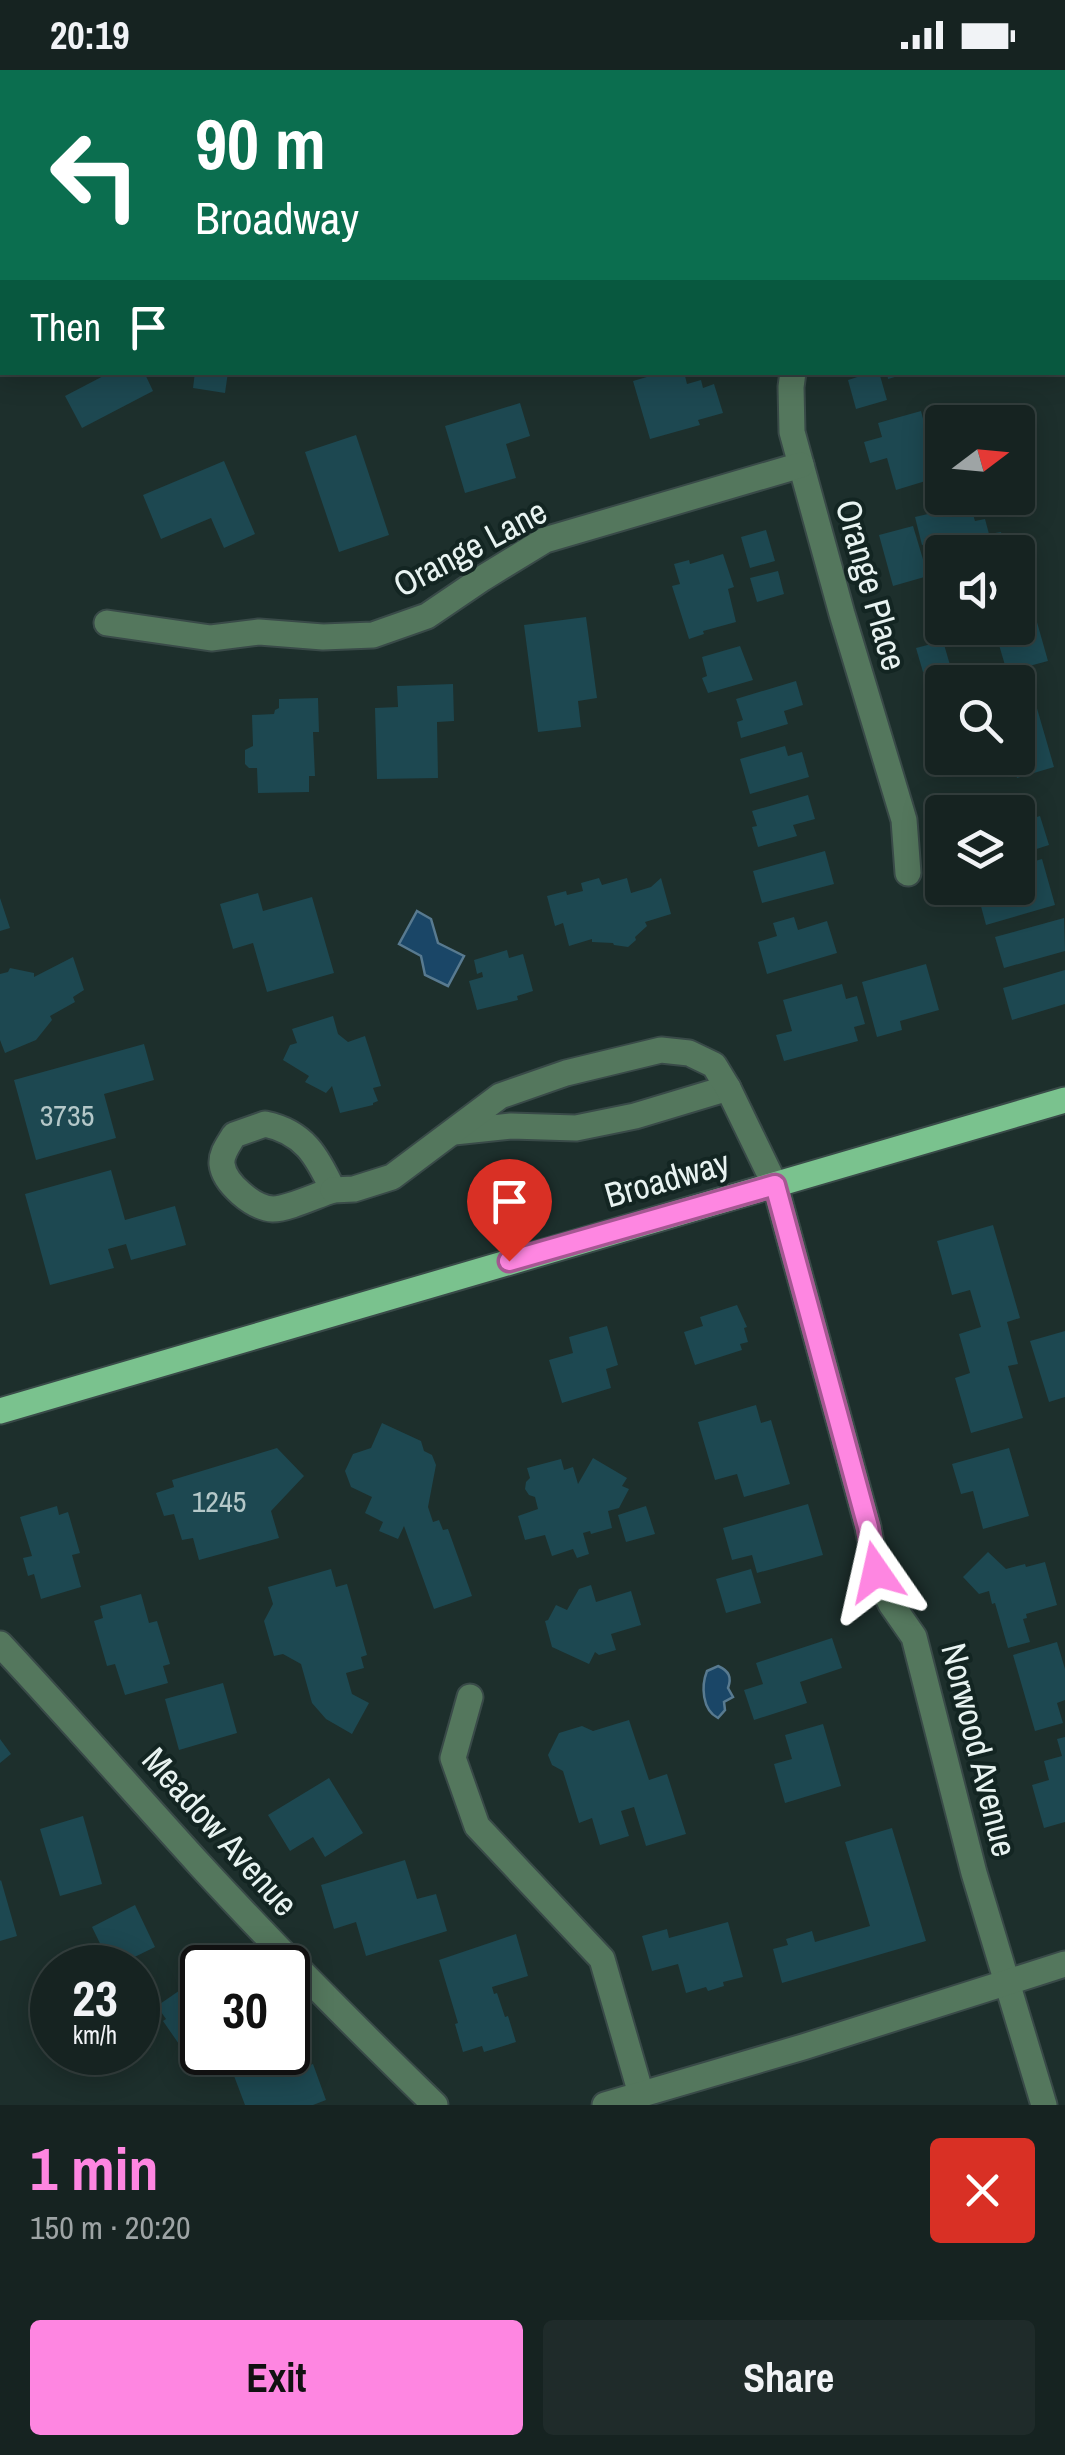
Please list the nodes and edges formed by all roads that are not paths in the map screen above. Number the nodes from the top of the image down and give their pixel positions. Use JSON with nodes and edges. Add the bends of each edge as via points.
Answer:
{"nodes":[{"id":1,"x":792,"y":375,"type":"edge"},
{"id":2,"x":801,"y":465,"type":"junction"},
{"id":3,"x":107,"y":623,"type":"dead end"},
{"id":4,"x":908,"y":874,"type":"dead end"},
{"id":5,"x":728,"y":1088,"type":"junction"},
{"id":6,"x":1065,"y":1100,"type":"edge"},
{"id":7,"x":454,"y":1132,"type":"junction"},
{"id":8,"x":775,"y":1185,"type":"junction"},
{"id":9,"x":333,"y":1190,"type":"dead end"},
{"id":10,"x":0,"y":1410,"type":"edge"},
{"id":11,"x":0,"y":1644,"type":"edge"},
{"id":12,"x":470,"y":1696,"type":"dead end"},
{"id":13,"x":1065,"y":1964,"type":"edge"},
{"id":14,"x":1008,"y":1982,"type":"junction"},
{"id":15,"x":641,"y":2094,"type":"junction"},
{"id":16,"x":435,"y":2105,"type":"edge"},
{"id":17,"x":605,"y":2105,"type":"edge"},
{"id":18,"x":1044,"y":2105,"type":"edge"}],
"edges":[{"from":1,"to":2,"type":"street","name":"Orange Place","via":[[792,432]]},
{"from":2,"to":3,"type":"street","name":"Orange Lane","via":[[546,540],[427,616],[373,635],[259,632],[211,638]]},
{"from":2,"to":4,"type":"street","name":"Orange Place","via":[[904,820]]},
{"from":5,"to":7,"type":"street","via":[[576,1128]]},
{"from":5,"to":7,"type":"street","via":[[714,1065],[661,1050],[500,1096]]},
{"from":5,"to":8,"type":"street","name":"Norwood Avenue"},
{"from":6,"to":8,"type":"main road","name":"Broadway"},
{"from":7,"to":9,"type":"street","via":[[392,1178]]},
{"from":8,"to":10,"type":"main road","name":"Broadway"},
{"from":8,"to":14,"type":"street","name":"Norwood Avenue","via":[[876,1572],[914,1636]]},
{"from":11,"to":16,"type":"street","name":"Meadow Avenue","via":[[310,1982]]},
{"from":12,"to":15,"type":"street","via":[[453,1758],[477,1826],[602,1960]]},
{"from":13,"to":14,"type":"street"},
{"from":14,"to":15,"type":"street"},
{"from":14,"to":18,"type":"street","name":"Norwood Avenue"},
{"from":15,"to":17,"type":"street"}]}
